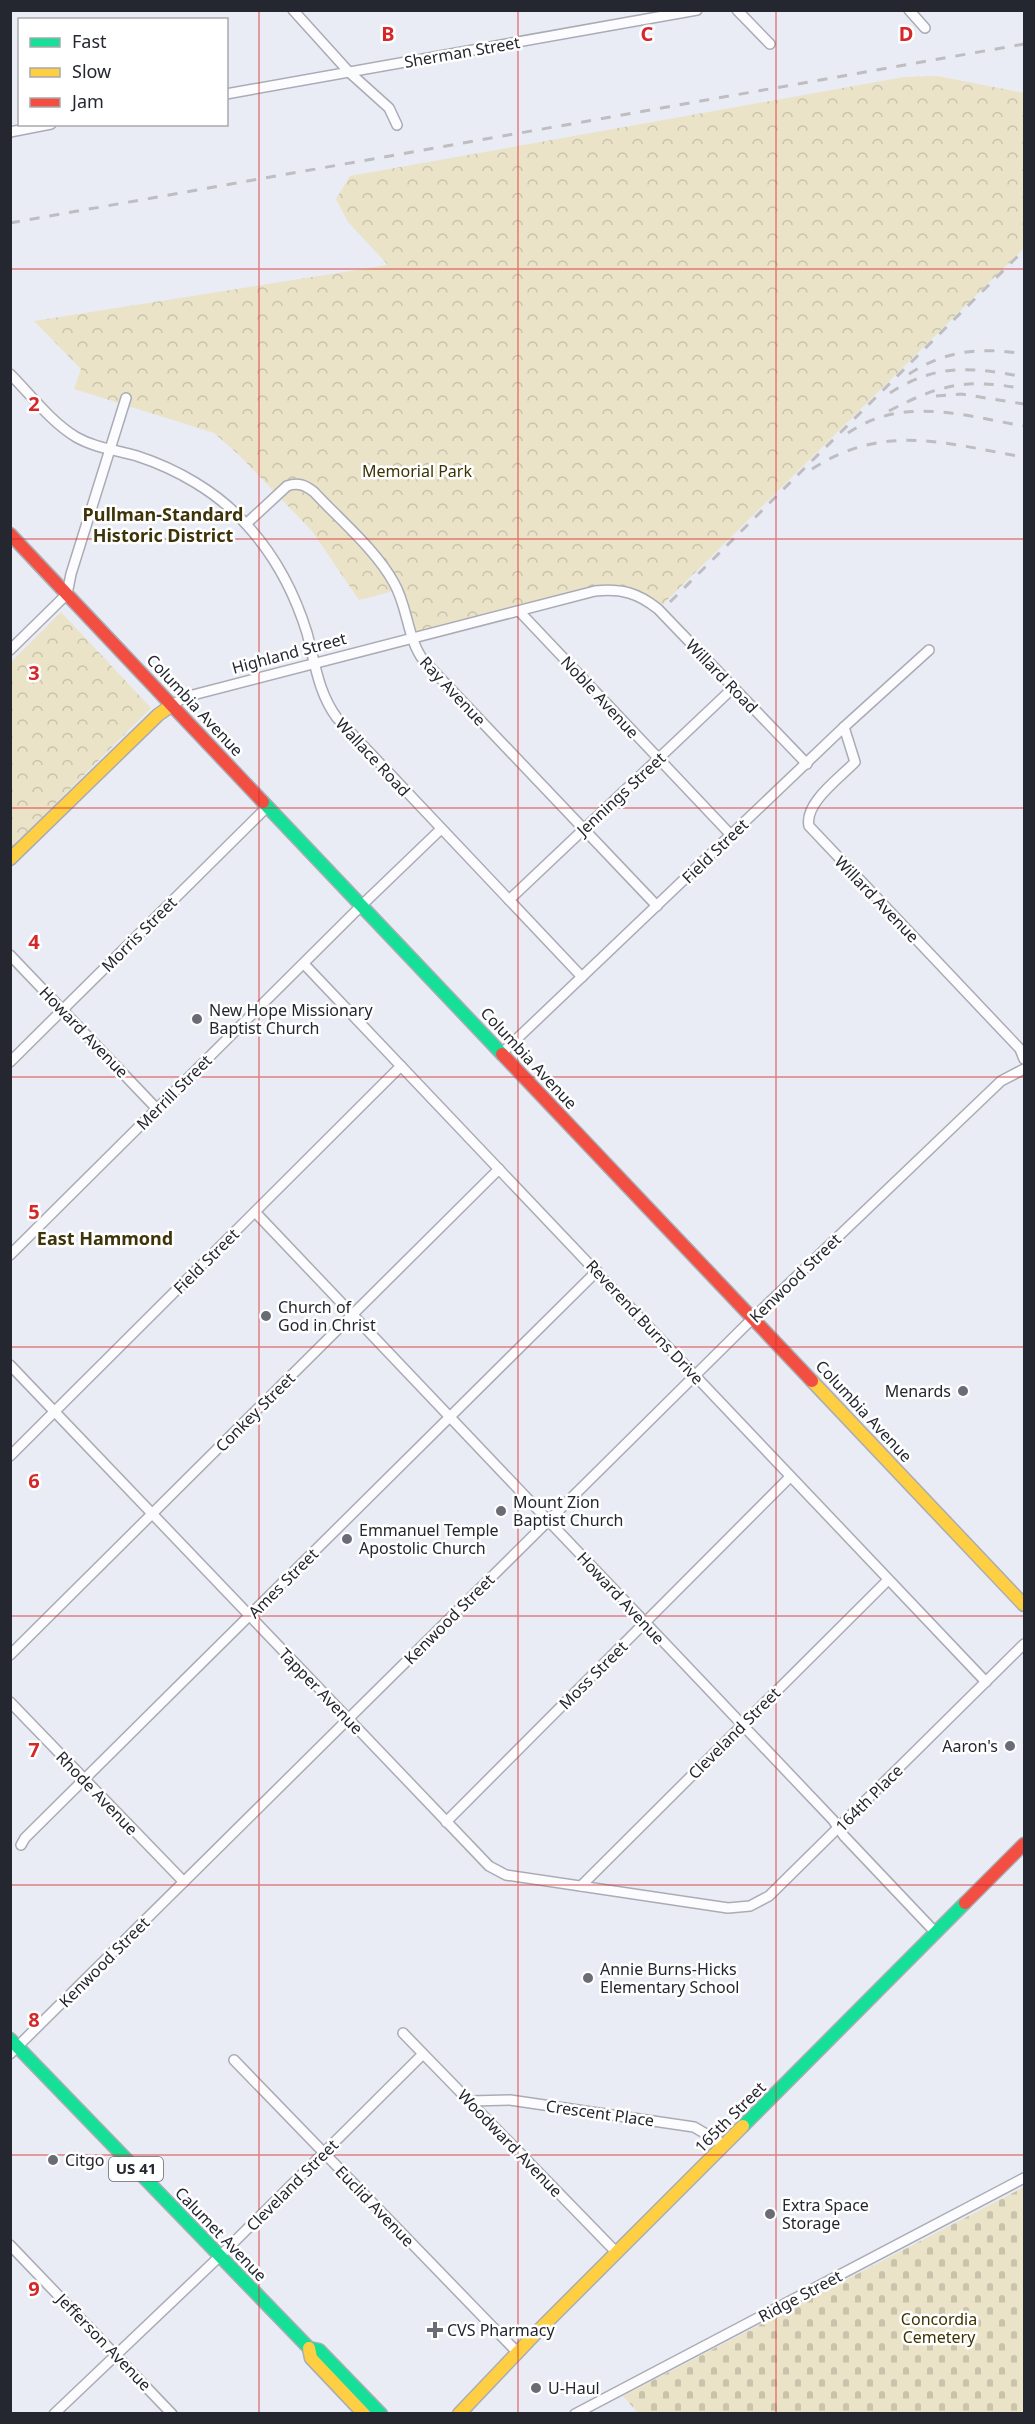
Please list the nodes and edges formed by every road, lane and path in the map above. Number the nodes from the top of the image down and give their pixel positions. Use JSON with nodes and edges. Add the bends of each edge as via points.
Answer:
{"nodes":[{"id":1,"x":293,"y":10,"type":"edge"},
{"id":2,"x":696,"y":10,"type":"edge"},
{"id":3,"x":737,"y":10,"type":"edge"},
{"id":4,"x":909,"y":10,"type":"edge"},
{"id":5,"x":925,"y":28,"type":"dead end"},
{"id":6,"x":770,"y":44,"type":"dead end"},
{"id":7,"x":349,"y":72,"type":"junction"},
{"id":8,"x":228,"y":94,"type":"edge"},
{"id":9,"x":397,"y":125,"type":"dead end"},
{"id":10,"x":41,"y":126,"type":"edge"},
{"id":11,"x":10,"y":132,"type":"edge"},
{"id":12,"x":10,"y":374,"type":"edge"},
{"id":13,"x":126,"y":398,"type":"dead end"},
{"id":14,"x":110,"y":450,"type":"junction"},
{"id":15,"x":246,"y":524,"type":"junction"},
{"id":16,"x":10,"y":534,"type":"edge"},
{"id":17,"x":634,"y":593,"type":"joint"},
{"id":18,"x":67,"y":594,"type":"junction"},
{"id":19,"x":519,"y":611,"type":"junction"},
{"id":20,"x":413,"y":638,"type":"junction"},
{"id":21,"x":10,"y":650,"type":"edge"},
{"id":22,"x":929,"y":650,"type":"dead end"},
{"id":23,"x":314,"y":663,"type":"junction"},
{"id":24,"x":733,"y":688,"type":"junction"},
{"id":25,"x":172,"y":705,"type":"junction"},
{"id":26,"x":844,"y":728,"type":"junction"},
{"id":27,"x":658,"y":758,"type":"junction"},
{"id":28,"x":807,"y":764,"type":"junction"},
{"id":29,"x":268,"y":806,"type":"junction"},
{"id":30,"x":583,"y":829,"type":"junction"},
{"id":31,"x":441,"y":830,"type":"junction"},
{"id":32,"x":731,"y":835,"type":"junction"},
{"id":33,"x":10,"y":859,"type":"edge"},
{"id":34,"x":509,"y":900,"type":"junction"},
{"id":35,"x":362,"y":905,"type":"junction"},
{"id":36,"x":657,"y":906,"type":"junction"},
{"id":37,"x":10,"y":955,"type":"edge"},
{"id":38,"x":304,"y":964,"type":"junction"},
{"id":39,"x":582,"y":977,"type":"junction"},
{"id":40,"x":62,"y":1010,"type":"junction"},
{"id":41,"x":502,"y":1053,"type":"junction"},
{"id":42,"x":1024,"y":1059,"type":"edge"},
{"id":43,"x":10,"y":1062,"type":"edge"},
{"id":44,"x":401,"y":1066,"type":"junction"},
{"id":45,"x":1024,"y":1069,"type":"edge"},
{"id":46,"x":157,"y":1110,"type":"junction"},
{"id":47,"x":500,"y":1169,"type":"junction"},
{"id":48,"x":255,"y":1212,"type":"junction"},
{"id":49,"x":10,"y":1255,"type":"edge"},
{"id":50,"x":597,"y":1271,"type":"junction"},
{"id":51,"x":353,"y":1315,"type":"junction"},
{"id":52,"x":753,"y":1318,"type":"junction"},
{"id":53,"x":10,"y":1365,"type":"edge"},
{"id":54,"x":695,"y":1375,"type":"junction"},
{"id":55,"x":55,"y":1412,"type":"junction"},
{"id":56,"x":450,"y":1418,"type":"junction"},
{"id":57,"x":10,"y":1456,"type":"edge"},
{"id":58,"x":790,"y":1477,"type":"junction"},
{"id":59,"x":152,"y":1514,"type":"junction"},
{"id":60,"x":548,"y":1521,"type":"junction"},
{"id":61,"x":888,"y":1580,"type":"junction"},
{"id":62,"x":1024,"y":1605,"type":"edge"},
{"id":63,"x":249,"y":1617,"type":"junction"},
{"id":64,"x":644,"y":1623,"type":"junction"},
{"id":65,"x":1024,"y":1644,"type":"edge"},
{"id":66,"x":10,"y":1655,"type":"edge"},
{"id":67,"x":986,"y":1682,"type":"junction"},
{"id":68,"x":10,"y":1702,"type":"edge"},
{"id":69,"x":348,"y":1720,"type":"junction"},
{"id":70,"x":742,"y":1726,"type":"junction"},
{"id":71,"x":85,"y":1780,"type":"junction"},
{"id":72,"x":446,"y":1822,"type":"junction"},
{"id":73,"x":838,"y":1828,"type":"junction"},
{"id":74,"x":1024,"y":1844,"type":"edge"},
{"id":75,"x":21,"y":1845,"type":"dead end"},
{"id":76,"x":184,"y":1882,"type":"junction"},
{"id":77,"x":580,"y":1886,"type":"junction"},
{"id":78,"x":692,"y":1903,"type":"joint"},
{"id":79,"x":936,"y":1933,"type":"junction"},
{"id":80,"x":403,"y":2033,"type":"dead end"},
{"id":81,"x":13,"y":2047,"type":"edge"},
{"id":82,"x":423,"y":2054,"type":"junction"},
{"id":83,"x":234,"y":2060,"type":"dead end"},
{"id":84,"x":470,"y":2101,"type":"junction"},
{"id":85,"x":725,"y":2145,"type":"junction"},
{"id":86,"x":323,"y":2153,"type":"junction"},
{"id":87,"x":1024,"y":2178,"type":"edge"},
{"id":88,"x":10,"y":2245,"type":"edge"},
{"id":89,"x":617,"y":2253,"type":"junction"},
{"id":90,"x":220,"y":2256,"type":"junction"},
{"id":91,"x":309,"y":2348,"type":"junction"},
{"id":92,"x":517,"y":2352,"type":"junction"},
{"id":93,"x":116,"y":2355,"type":"junction"},
{"id":94,"x":54,"y":2414,"type":"edge"},
{"id":95,"x":172,"y":2414,"type":"edge"},
{"id":96,"x":364,"y":2414,"type":"edge"},
{"id":97,"x":381,"y":2414,"type":"edge"},
{"id":98,"x":459,"y":2414,"type":"edge"},
{"id":99,"x":575,"y":2414,"type":"edge"}],
"edges":[{"from":1,"to":7,"type":"street"},
{"from":2,"to":7,"type":"street","name":"Sherman Street"},
{"from":3,"to":6,"type":"street"},
{"from":4,"to":5,"type":"street"},
{"from":7,"to":8,"type":"street","name":"Sherman Street"},
{"from":7,"to":9,"type":"street","via":[[389,108]]},
{"from":10,"to":11,"type":"street"},
{"from":12,"to":14,"type":"street","name":"Wallace Road","via":[[69,432]]},
{"from":13,"to":14,"type":"street"},
{"from":14,"to":15,"type":"street","name":"Wallace Road","via":[[184,476]]},
{"from":14,"to":18,"type":"street"},
{"from":15,"to":20,"type":"street","name":"Ray Avenue","via":[[287,486],[309,488],[390,576]]},
{"from":15,"to":23,"type":"street","name":"Wallace Road","via":[[291,588]]},
{"from":16,"to":18,"type":"street","name":"Columbia Avenue"},
{"from":17,"to":19,"type":"street","name":"Highland Street","via":[[594,591]]},
{"from":17,"to":24,"type":"street","name":"Willard Road","via":[[658,609]]},
{"from":18,"to":21,"type":"street"},
{"from":18,"to":25,"type":"street","name":"Columbia Avenue"},
{"from":19,"to":20,"type":"street","name":"Highland Street"},
{"from":19,"to":27,"type":"street","name":"Noble Avenue"},
{"from":20,"to":23,"type":"street","name":"Highland Street"},
{"from":20,"to":30,"type":"street","name":"Ray Avenue","via":[[424,661]]},
{"from":22,"to":26,"type":"street","name":"Field Street"},
{"from":23,"to":25,"type":"street","name":"Highland Street","via":[[185,697]]},
{"from":23,"to":31,"type":"street","name":"Wallace Road","via":[[322,694],[337,718]]},
{"from":24,"to":27,"type":"street","name":"Jennings Street"},
{"from":24,"to":28,"type":"street","name":"Willard Road"},
{"from":25,"to":29,"type":"street","name":"Columbia Avenue"},
{"from":25,"to":33,"type":"street","name":"Highland Street"},
{"from":26,"to":28,"type":"street","name":"Field Street"},
{"from":26,"to":42,"type":"street","name":"Willard Avenue","via":[[855,762],[814,803],[807,817],[809,826],[1020,1049]]},
{"from":27,"to":30,"type":"street","name":"Jennings Street"},
{"from":27,"to":32,"type":"street","name":"Noble Avenue"},
{"from":28,"to":32,"type":"street","name":"Field Street"},
{"from":29,"to":35,"type":"street","name":"Columbia Avenue"},
{"from":29,"to":40,"type":"street","name":"Morris Street"},
{"from":30,"to":34,"type":"street","name":"Jennings Street"},
{"from":30,"to":36,"type":"street","name":"Ray Avenue"},
{"from":31,"to":34,"type":"street","name":"Wallace Road"},
{"from":31,"to":35,"type":"street","name":"Merrill Street"},
{"from":32,"to":36,"type":"street","name":"Field Street"},
{"from":34,"to":39,"type":"street","name":"Wallace Road"},
{"from":35,"to":38,"type":"street","name":"Merrill Street"},
{"from":35,"to":41,"type":"street","name":"Columbia Avenue"},
{"from":36,"to":39,"type":"street","name":"Field Street"},
{"from":37,"to":40,"type":"street","name":"Howard Avenue"},
{"from":38,"to":44,"type":"street","name":"Reverend Burns Drive"},
{"from":38,"to":46,"type":"street","name":"Merrill Street"},
{"from":39,"to":41,"type":"street","name":"Field Street"},
{"from":40,"to":43,"type":"street","name":"Morris Street"},
{"from":40,"to":46,"type":"street","name":"Howard Avenue"},
{"from":41,"to":52,"type":"street","name":"Columbia Avenue"},
{"from":44,"to":47,"type":"street","name":"Reverend Burns Drive"},
{"from":44,"to":48,"type":"street","name":"Field Street"},
{"from":45,"to":52,"type":"street","name":"Kenwood Street","via":[[1002,1081]]},
{"from":46,"to":49,"type":"street","name":"Merrill Street"},
{"from":47,"to":50,"type":"street","name":"Reverend Burns Drive"},
{"from":47,"to":51,"type":"street","name":"Conkey Street"},
{"from":48,"to":51,"type":"street","name":"Howard Avenue"},
{"from":48,"to":55,"type":"street","name":"Field Street"},
{"from":50,"to":54,"type":"street","name":"Reverend Burns Drive"},
{"from":50,"to":56,"type":"street","name":"Ames Street"},
{"from":51,"to":56,"type":"street","name":"Howard Avenue"},
{"from":51,"to":59,"type":"street","name":"Conkey Street"},
{"from":52,"to":54,"type":"street","name":"Kenwood Street"},
{"from":52,"to":62,"type":"street","name":"Columbia Avenue"},
{"from":53,"to":55,"type":"street","name":"Tapper Avenue"},
{"from":54,"to":58,"type":"street","name":"Reverend Burns Drive"},
{"from":54,"to":60,"type":"street","name":"Kenwood Street"},
{"from":55,"to":57,"type":"street","name":"Field Street"},
{"from":55,"to":59,"type":"street","name":"Tapper Avenue"},
{"from":56,"to":60,"type":"street","name":"Howard Avenue"},
{"from":56,"to":63,"type":"street","name":"Ames Street"},
{"from":58,"to":61,"type":"street","name":"Reverend Burns Drive"},
{"from":58,"to":64,"type":"street","name":"Moss Street"},
{"from":59,"to":63,"type":"street","name":"Tapper Avenue"},
{"from":59,"to":66,"type":"street","name":"Conkey Street"},
{"from":60,"to":64,"type":"street","name":"Howard Avenue"},
{"from":60,"to":69,"type":"street","name":"Kenwood Street"},
{"from":61,"to":67,"type":"street","name":"Reverend Burns Drive"},
{"from":61,"to":70,"type":"street","name":"Cleveland Street"},
{"from":63,"to":69,"type":"street","name":"Tapper Avenue"},
{"from":63,"to":71,"type":"street","name":"Ames Street"},
{"from":64,"to":70,"type":"street","name":"Howard Avenue"},
{"from":64,"to":72,"type":"street","name":"Moss Street"},
{"from":65,"to":67,"type":"street","name":"164th Place"},
{"from":67,"to":73,"type":"street","name":"164th Place"},
{"from":68,"to":71,"type":"street","name":"Rhode Avenue"},
{"from":69,"to":72,"type":"street","name":"Tapper Avenue"},
{"from":69,"to":76,"type":"street","name":"Kenwood Street"},
{"from":70,"to":73,"type":"street","name":"Howard Avenue"},
{"from":70,"to":77,"type":"street","name":"Cleveland Street"},
{"from":71,"to":75,"type":"street","name":"Ames Street"},
{"from":71,"to":76,"type":"street","name":"Rhode Avenue"},
{"from":72,"to":77,"type":"street","name":"Tapper Avenue","via":[[495,1871]]},
{"from":73,"to":78,"type":"street","name":"164th Place","via":[[763,1900],[728,1908]]},
{"from":73,"to":79,"type":"street","name":"Howard Avenue"},
{"from":74,"to":79,"type":"street","name":"165th Street"},
{"from":76,"to":81,"type":"street","name":"Kenwood Street"},
{"from":77,"to":78,"type":"street","name":"Tapper Avenue"},
{"from":79,"to":85,"type":"street","name":"165th Street"},
{"from":80,"to":82,"type":"street","name":"Woodward Avenue"},
{"from":81,"to":90,"type":"street","name":"Calumet Avenue","number":"US 41"},
{"from":82,"to":84,"type":"street","name":"Woodward Avenue"},
{"from":82,"to":86,"type":"street","name":"Cleveland Street"},
{"from":83,"to":86,"type":"street","name":"Euclid Avenue"},
{"from":84,"to":85,"type":"street","name":"Crescent Place","via":[[510,2100],[694,2127]]},
{"from":84,"to":89,"type":"street","name":"Woodward Avenue"},
{"from":85,"to":89,"type":"street","name":"165th Street"},
{"from":86,"to":90,"type":"street","name":"Cleveland Street"},
{"from":86,"to":92,"type":"street","name":"Euclid Avenue"},
{"from":87,"to":99,"type":"street","name":"Ridge Street"},
{"from":88,"to":93,"type":"street","name":"Jefferson Avenue"},
{"from":89,"to":92,"type":"street","name":"165th Street"},
{"from":90,"to":91,"type":"street","name":"Calumet Avenue","number":"US 41"},
{"from":90,"to":93,"type":"street","name":"Cleveland Street"},
{"from":91,"to":96,"type":"street","name":"Calumet Avenue","number":"US 41","via":[[311,2358]]},
{"from":91,"to":97,"type":"street","name":"Calumet Avenue","number":"US 41","via":[[319,2350]]},
{"from":92,"to":98,"type":"street","name":"165th Street"},
{"from":93,"to":94,"type":"street","name":"Cleveland Street"},
{"from":93,"to":95,"type":"street","name":"Jefferson Avenue"}]}
